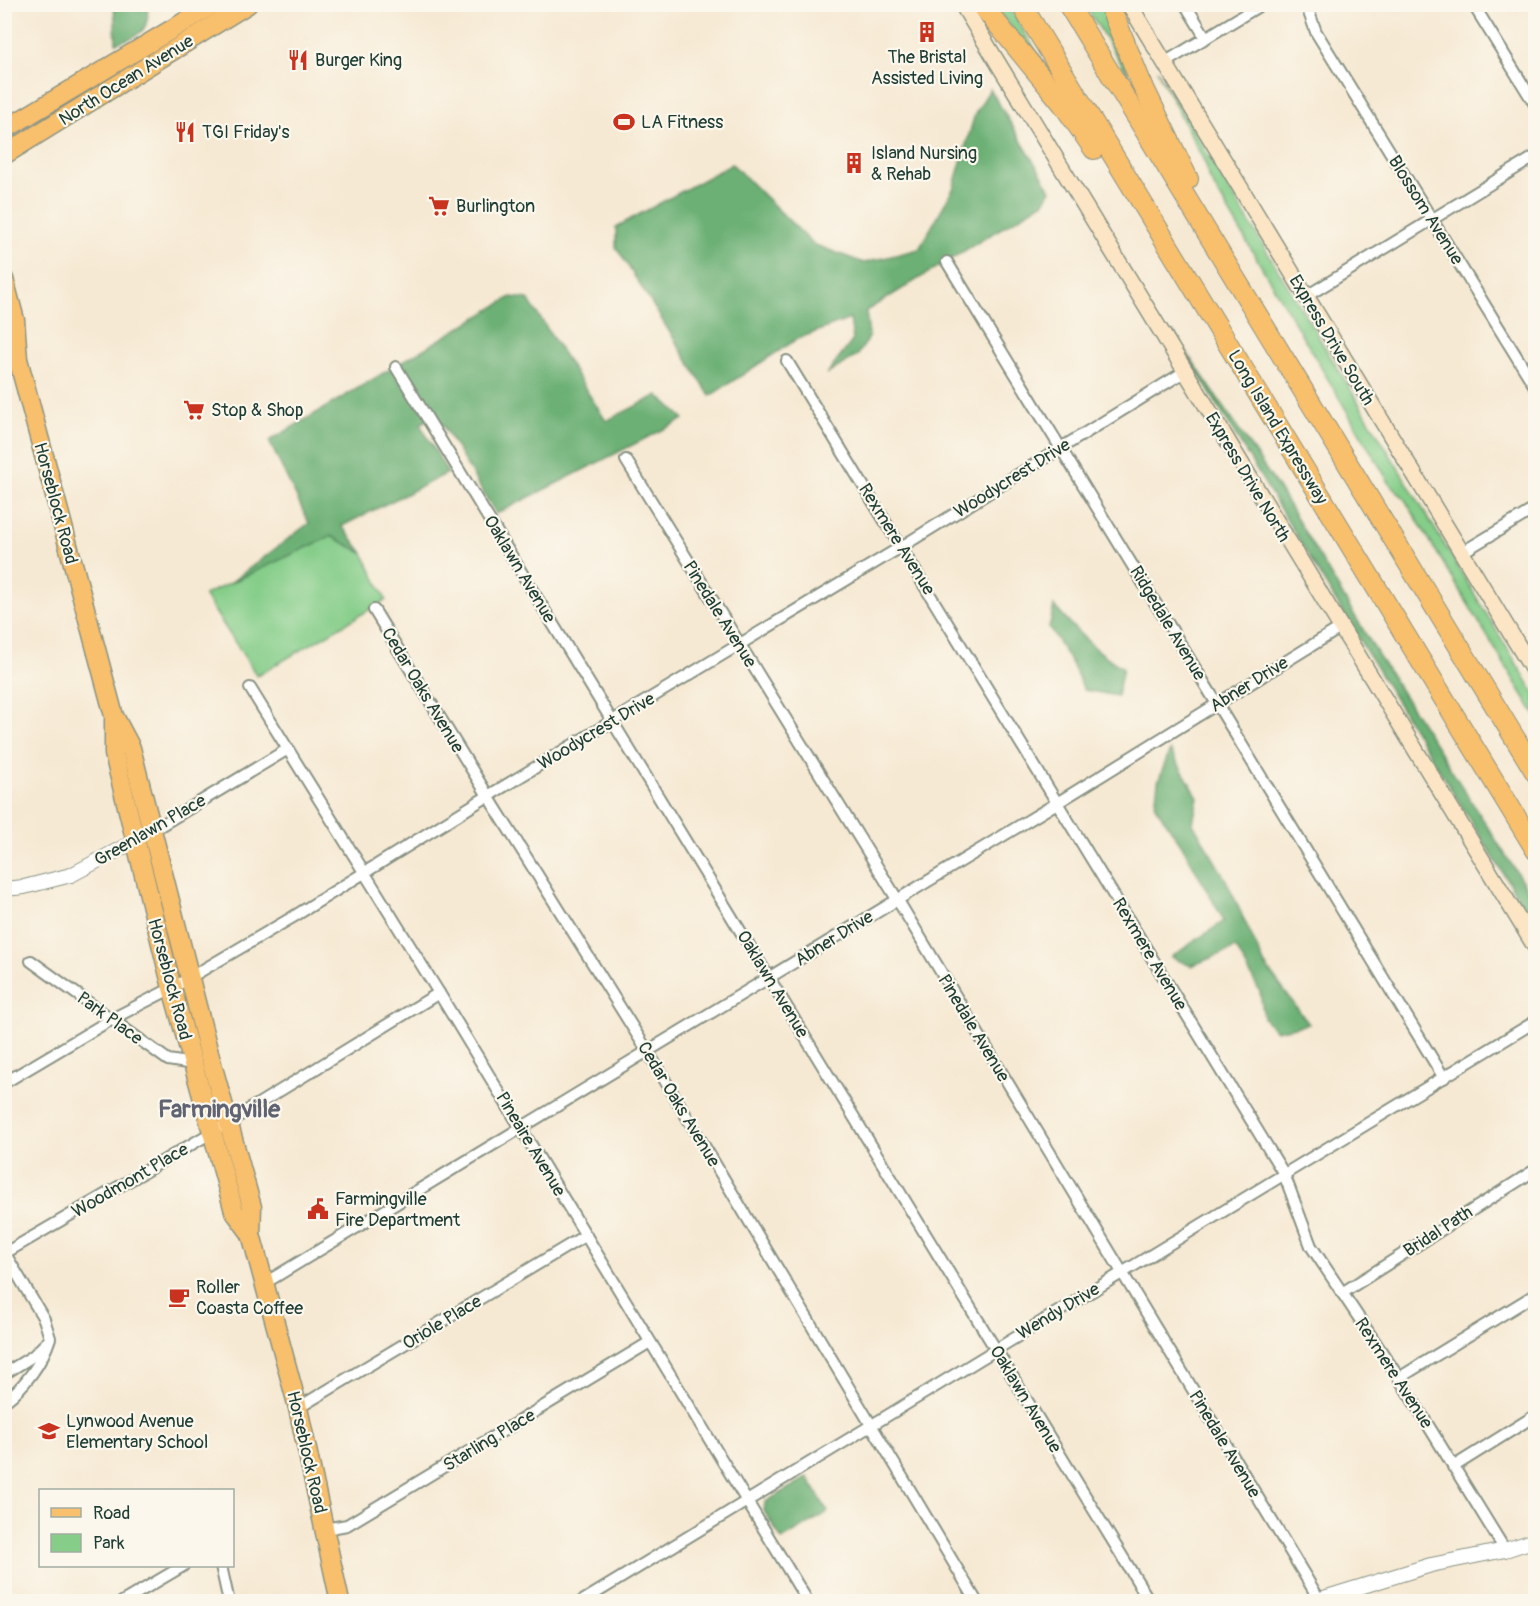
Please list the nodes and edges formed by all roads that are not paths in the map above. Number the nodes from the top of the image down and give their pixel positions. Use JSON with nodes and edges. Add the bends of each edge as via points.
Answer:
{"nodes":[{"id":1,"x":214,"y":4,"type":"edge"},
{"id":2,"x":248,"y":4,"type":"edge"},
{"id":3,"x":962,"y":4,"type":"edge"},
{"id":4,"x":981,"y":4,"type":"edge"},
{"id":5,"x":1021,"y":4,"type":"edge"},
{"id":6,"x":1068,"y":4,"type":"edge"},
{"id":7,"x":1109,"y":4,"type":"edge"},
{"id":8,"x":1129,"y":4,"type":"edge"},
{"id":9,"x":1185,"y":4,"type":"edge"},
{"id":10,"x":1262,"y":4,"type":"edge"},
{"id":11,"x":1306,"y":4,"type":"edge"},
{"id":12,"x":1473,"y":4,"type":"edge"},
{"id":13,"x":1206,"y":38,"type":"junction"},
{"id":14,"x":1164,"y":63,"type":"junction"},
{"id":15,"x":1536,"y":106,"type":"edge"},
{"id":16,"x":4,"y":130,"type":"edge"},
{"id":17,"x":4,"y":155,"type":"edge"},
{"id":18,"x":1536,"y":156,"type":"edge"},
{"id":19,"x":1433,"y":219,"type":"junction"},
{"id":20,"x":947,"y":262,"type":"dead end"},
{"id":21,"x":4,"y":279,"type":"edge"},
{"id":22,"x":1305,"y":297,"type":"junction"},
{"id":23,"x":1251,"y":305,"type":"junction"},
{"id":24,"x":4,"y":334,"type":"edge"},
{"id":25,"x":1235,"y":356,"type":"junction"},
{"id":26,"x":18,"y":359,"type":"junction"},
{"id":27,"x":787,"y":361,"type":"dead end"},
{"id":28,"x":396,"y":367,"type":"dead end"},
{"id":29,"x":1184,"y":372,"type":"junction"},
{"id":30,"x":1536,"y":388,"type":"edge"},
{"id":31,"x":1061,"y":448,"type":"junction"},
{"id":32,"x":626,"y":460,"type":"dead end"},
{"id":33,"x":1536,"y":508,"type":"edge"},
{"id":34,"x":901,"y":547,"type":"junction"},
{"id":35,"x":1461,"y":553,"type":"junction"},
{"id":36,"x":374,"y":610,"type":"dead end"},
{"id":37,"x":1340,"y":627,"type":"junction"},
{"id":38,"x":739,"y":644,"type":"junction"},
{"id":39,"x":1536,"y":675,"type":"edge"},
{"id":40,"x":250,"y":688,"type":"dead end"},
{"id":41,"x":1217,"y":704,"type":"junction"},
{"id":42,"x":114,"y":716,"type":"junction"},
{"id":43,"x":613,"y":722,"type":"junction"},
{"id":44,"x":288,"y":749,"type":"junction"},
{"id":45,"x":1536,"y":773,"type":"edge"},
{"id":46,"x":488,"y":796,"type":"junction"},
{"id":47,"x":1057,"y":803,"type":"junction"},
{"id":48,"x":151,"y":831,"type":"junction"},
{"id":49,"x":135,"y":841,"type":"junction"},
{"id":50,"x":1536,"y":850,"type":"edge"},
{"id":51,"x":366,"y":873,"type":"junction"},
{"id":52,"x":4,"y":889,"type":"edge"},
{"id":53,"x":897,"y":899,"type":"junction"},
{"id":54,"x":1536,"y":948,"type":"edge"},
{"id":55,"x":31,"y":961,"type":"dead end"},
{"id":56,"x":190,"y":978,"type":"junction"},
{"id":57,"x":770,"y":978,"type":"junction"},
{"id":58,"x":172,"y":988,"type":"junction"},
{"id":59,"x":439,"y":993,"type":"junction"},
{"id":60,"x":112,"y":1018,"type":"junction"},
{"id":61,"x":1536,"y":1021,"type":"edge"},
{"id":62,"x":648,"y":1052,"type":"junction"},
{"id":63,"x":193,"y":1064,"type":"junction"},
{"id":64,"x":1444,"y":1078,"type":"junction"},
{"id":65,"x":4,"y":1083,"type":"edge"},
{"id":66,"x":228,"y":1123,"type":"junction"},
{"id":67,"x":521,"y":1128,"type":"junction"},
{"id":68,"x":211,"y":1133,"type":"junction"},
{"id":69,"x":1536,"y":1173,"type":"edge"},
{"id":70,"x":1284,"y":1174,"type":"junction"},
{"id":71,"x":251,"y":1234,"type":"junction"},
{"id":72,"x":586,"y":1235,"type":"junction"},
{"id":73,"x":5,"y":1252,"type":"edge"},
{"id":74,"x":1121,"y":1273,"type":"junction"},
{"id":75,"x":265,"y":1283,"type":"junction"},
{"id":76,"x":1342,"y":1293,"type":"junction"},
{"id":77,"x":1536,"y":1294,"type":"edge"},
{"id":78,"x":50,"y":1338,"type":"junction"},
{"id":79,"x":650,"y":1342,"type":"junction"},
{"id":80,"x":996,"y":1349,"type":"junction"},
{"id":81,"x":4,"y":1374,"type":"edge"},
{"id":82,"x":1399,"y":1378,"type":"junction"},
{"id":83,"x":4,"y":1402,"type":"edge"},
{"id":84,"x":298,"y":1408,"type":"junction"},
{"id":85,"x":1536,"y":1415,"type":"edge"},
{"id":86,"x":872,"y":1426,"type":"junction"},
{"id":87,"x":1453,"y":1467,"type":"junction"},
{"id":88,"x":748,"y":1499,"type":"junction"},
{"id":89,"x":325,"y":1529,"type":"junction"},
{"id":90,"x":1536,"y":1540,"type":"edge"},
{"id":91,"x":1505,"y":1550,"type":"junction"},
{"id":92,"x":181,"y":1567,"type":"edge"},
{"id":93,"x":221,"y":1567,"type":"edge"},
{"id":94,"x":1315,"y":1600,"type":"edge"},
{"id":95,"x":122,"y":1602,"type":"edge"},
{"id":96,"x":230,"y":1602,"type":"edge"},
{"id":97,"x":340,"y":1602,"type":"edge"},
{"id":98,"x":581,"y":1602,"type":"edge"},
{"id":99,"x":808,"y":1602,"type":"edge"},
{"id":100,"x":977,"y":1602,"type":"edge"},
{"id":101,"x":1150,"y":1602,"type":"edge"}],
"edges":[{"from":1,"to":16,"type":"main road","name":"North Ocean Avenue"},
{"from":2,"to":17,"type":"main road","name":"North Ocean Avenue"},
{"from":3,"to":29,"type":"main road","name":"Express Drive North"},
{"from":4,"to":25,"type":"highway","via":[[1073,118],[1143,231]]},
{"from":5,"to":25,"type":"highway","name":"Long Island Expressway"},
{"from":6,"to":23,"type":"highway"},
{"from":7,"to":23,"type":"highway","via":[[1149,100]]},
{"from":8,"to":14,"type":"main road","name":"Express Drive South"},
{"from":9,"to":13,"type":"street"},
{"from":10,"to":13,"type":"street"},
{"from":11,"to":19,"type":"street","name":"Blossom Avenue","via":[[1316,32]]},
{"from":12,"to":15,"type":"street"},
{"from":13,"to":14,"type":"street"},
{"from":14,"to":22,"type":"main road","name":"Express Drive South"},
{"from":18,"to":19,"type":"street"},
{"from":19,"to":22,"type":"street"},
{"from":19,"to":30,"type":"street","name":"Blossom Avenue"},
{"from":20,"to":31,"type":"street","name":"Ridgedale Avenue"},
{"from":21,"to":26,"type":"main road","name":"Horseblock Road","via":[[15,320]]},
{"from":22,"to":35,"type":"main road","name":"Express Drive South"},
{"from":23,"to":45,"type":"highway"},
{"from":24,"to":26,"type":"main road","name":"Horseblock Road"},
{"from":25,"to":50,"type":"highway","name":"Long Island Expressway"},
{"from":26,"to":42,"type":"main road","name":"Horseblock Road"},
{"from":27,"to":34,"type":"street","name":"Rexmere Avenue"},
{"from":28,"to":43,"type":"street","name":"Oaklawn Avenue"},
{"from":29,"to":31,"type":"street","name":"Woodycrest Drive"},
{"from":29,"to":37,"type":"main road","name":"Express Drive North"},
{"from":31,"to":34,"type":"street","name":"Woodycrest Drive"},
{"from":31,"to":41,"type":"street","name":"Ridgedale Avenue"},
{"from":32,"to":38,"type":"street","name":"Pinedale Avenue"},
{"from":33,"to":35,"type":"street"},
{"from":34,"to":38,"type":"street","name":"Woodycrest Drive"},
{"from":34,"to":47,"type":"street","name":"Rexmere Avenue"},
{"from":35,"to":39,"type":"main road","name":"Express Drive South"},
{"from":36,"to":46,"type":"street","name":"Cedar Oaks Avenue"},
{"from":37,"to":41,"type":"street","name":"Abner Drive"},
{"from":37,"to":54,"type":"main road","name":"Express Drive North"},
{"from":38,"to":43,"type":"street","name":"Woodycrest Drive"},
{"from":38,"to":53,"type":"street","name":"Pinedale Avenue"},
{"from":40,"to":44,"type":"street","name":"Pineaire Avenue"},
{"from":41,"to":47,"type":"street","name":"Abner Drive"},
{"from":41,"to":64,"type":"street","name":"Ridgedale Avenue"},
{"from":42,"to":48,"type":"main road","name":"Horseblock Road","via":[[131,748]]},
{"from":42,"to":49,"type":"main road","name":"Horseblock Road","via":[[114,754]]},
{"from":43,"to":46,"type":"street","name":"Woodycrest Drive"},
{"from":43,"to":57,"type":"street","name":"Oaklawn Avenue"},
{"from":44,"to":48,"type":"street","name":"Greenlawn Place"},
{"from":44,"to":51,"type":"street","name":"Pineaire Avenue"},
{"from":46,"to":51,"type":"street","name":"Woodycrest Drive"},
{"from":46,"to":62,"type":"street","name":"Cedar Oaks Avenue"},
{"from":47,"to":53,"type":"street","name":"Abner Drive"},
{"from":47,"to":70,"type":"street","name":"Rexmere Avenue"},
{"from":48,"to":49,"type":"street","name":"Greenlawn Place"},
{"from":48,"to":56,"type":"main road","name":"Horseblock Road"},
{"from":49,"to":52,"type":"street","name":"Greenlawn Place","via":[[71,875]]},
{"from":49,"to":58,"type":"main road","name":"Horseblock Road"},
{"from":51,"to":56,"type":"street","name":"Woodycrest Drive"},
{"from":51,"to":59,"type":"street","name":"Pineaire Avenue"},
{"from":53,"to":57,"type":"street","name":"Abner Drive"},
{"from":53,"to":74,"type":"street","name":"Pinedale Avenue"},
{"from":55,"to":60,"type":"street","name":"Park Place"},
{"from":56,"to":58,"type":"street","name":"Woodycrest Drive"},
{"from":56,"to":66,"type":"main road","name":"Horseblock Road"},
{"from":57,"to":62,"type":"street","name":"Abner Drive"},
{"from":57,"to":80,"type":"street","name":"Oaklawn Avenue"},
{"from":58,"to":60,"type":"street","name":"Woodycrest Drive"},
{"from":58,"to":63,"type":"main road","name":"Horseblock Road"},
{"from":59,"to":66,"type":"street","name":"Woodmont Place"},
{"from":59,"to":67,"type":"street","name":"Pineaire Avenue"},
{"from":60,"to":63,"type":"street","name":"Park Place","via":[[168,1060]]},
{"from":60,"to":65,"type":"street","name":"Woodycrest Drive"},
{"from":61,"to":64,"type":"street","name":"Wendy Drive"},
{"from":62,"to":67,"type":"street","name":"Abner Drive"},
{"from":62,"to":86,"type":"street","name":"Cedar Oaks Avenue"},
{"from":63,"to":68,"type":"main road","name":"Horseblock Road"},
{"from":64,"to":70,"type":"street","name":"Wendy Drive"},
{"from":66,"to":68,"type":"street","name":"Woodmont Place"},
{"from":66,"to":71,"type":"main road","name":"Horseblock Road","via":[[252,1207]]},
{"from":67,"to":72,"type":"street","name":"Pineaire Avenue"},
{"from":67,"to":75,"type":"street","name":"Abner Drive"},
{"from":68,"to":71,"type":"main road","name":"Horseblock Road","via":[[234,1211]]},
{"from":68,"to":73,"type":"street","name":"Woodmont Place"},
{"from":69,"to":76,"type":"street","name":"Bridal Path"},
{"from":70,"to":74,"type":"street","name":"Wendy Drive"},
{"from":70,"to":76,"type":"street","name":"Rexmere Avenue","via":[[1311,1246]]},
{"from":71,"to":75,"type":"main road","name":"Horseblock Road"},
{"from":72,"to":79,"type":"street","name":"Pineaire Avenue"},
{"from":72,"to":84,"type":"street","name":"Oriole Place"},
{"from":73,"to":78,"type":"street","via":[[44,1319]]},
{"from":74,"to":80,"type":"street","name":"Wendy Drive"},
{"from":74,"to":94,"type":"street","name":"Pinedale Avenue"},
{"from":75,"to":84,"type":"main road","name":"Horseblock Road"},
{"from":76,"to":82,"type":"street","name":"Rexmere Avenue"},
{"from":77,"to":82,"type":"street"},
{"from":78,"to":81,"type":"street","via":[[33,1356]]},
{"from":78,"to":83,"type":"street","via":[[37,1367]]},
{"from":79,"to":88,"type":"street","name":"Pineaire Avenue"},
{"from":79,"to":89,"type":"street","name":"Starling Place","via":[[347,1525]]},
{"from":80,"to":86,"type":"street","name":"Wendy Drive"},
{"from":80,"to":101,"type":"street","name":"Oaklawn Avenue"},
{"from":82,"to":87,"type":"street","name":"Rexmere Avenue"},
{"from":84,"to":89,"type":"main road","name":"Horseblock Road"},
{"from":85,"to":87,"type":"street"},
{"from":86,"to":88,"type":"street","name":"Wendy Drive"},
{"from":86,"to":100,"type":"street","name":"Cedar Oaks Avenue"},
{"from":87,"to":91,"type":"street","name":"Rexmere Avenue"},
{"from":88,"to":98,"type":"street","name":"Wendy Drive"},
{"from":88,"to":99,"type":"street","name":"Pineaire Avenue"},
{"from":89,"to":97,"type":"main road","name":"Horseblock Road"},
{"from":90,"to":91,"type":"street"},
{"from":91,"to":94,"type":"street","via":[[1431,1565]]},
{"from":92,"to":95,"type":"street"},
{"from":93,"to":96,"type":"street"}]}
